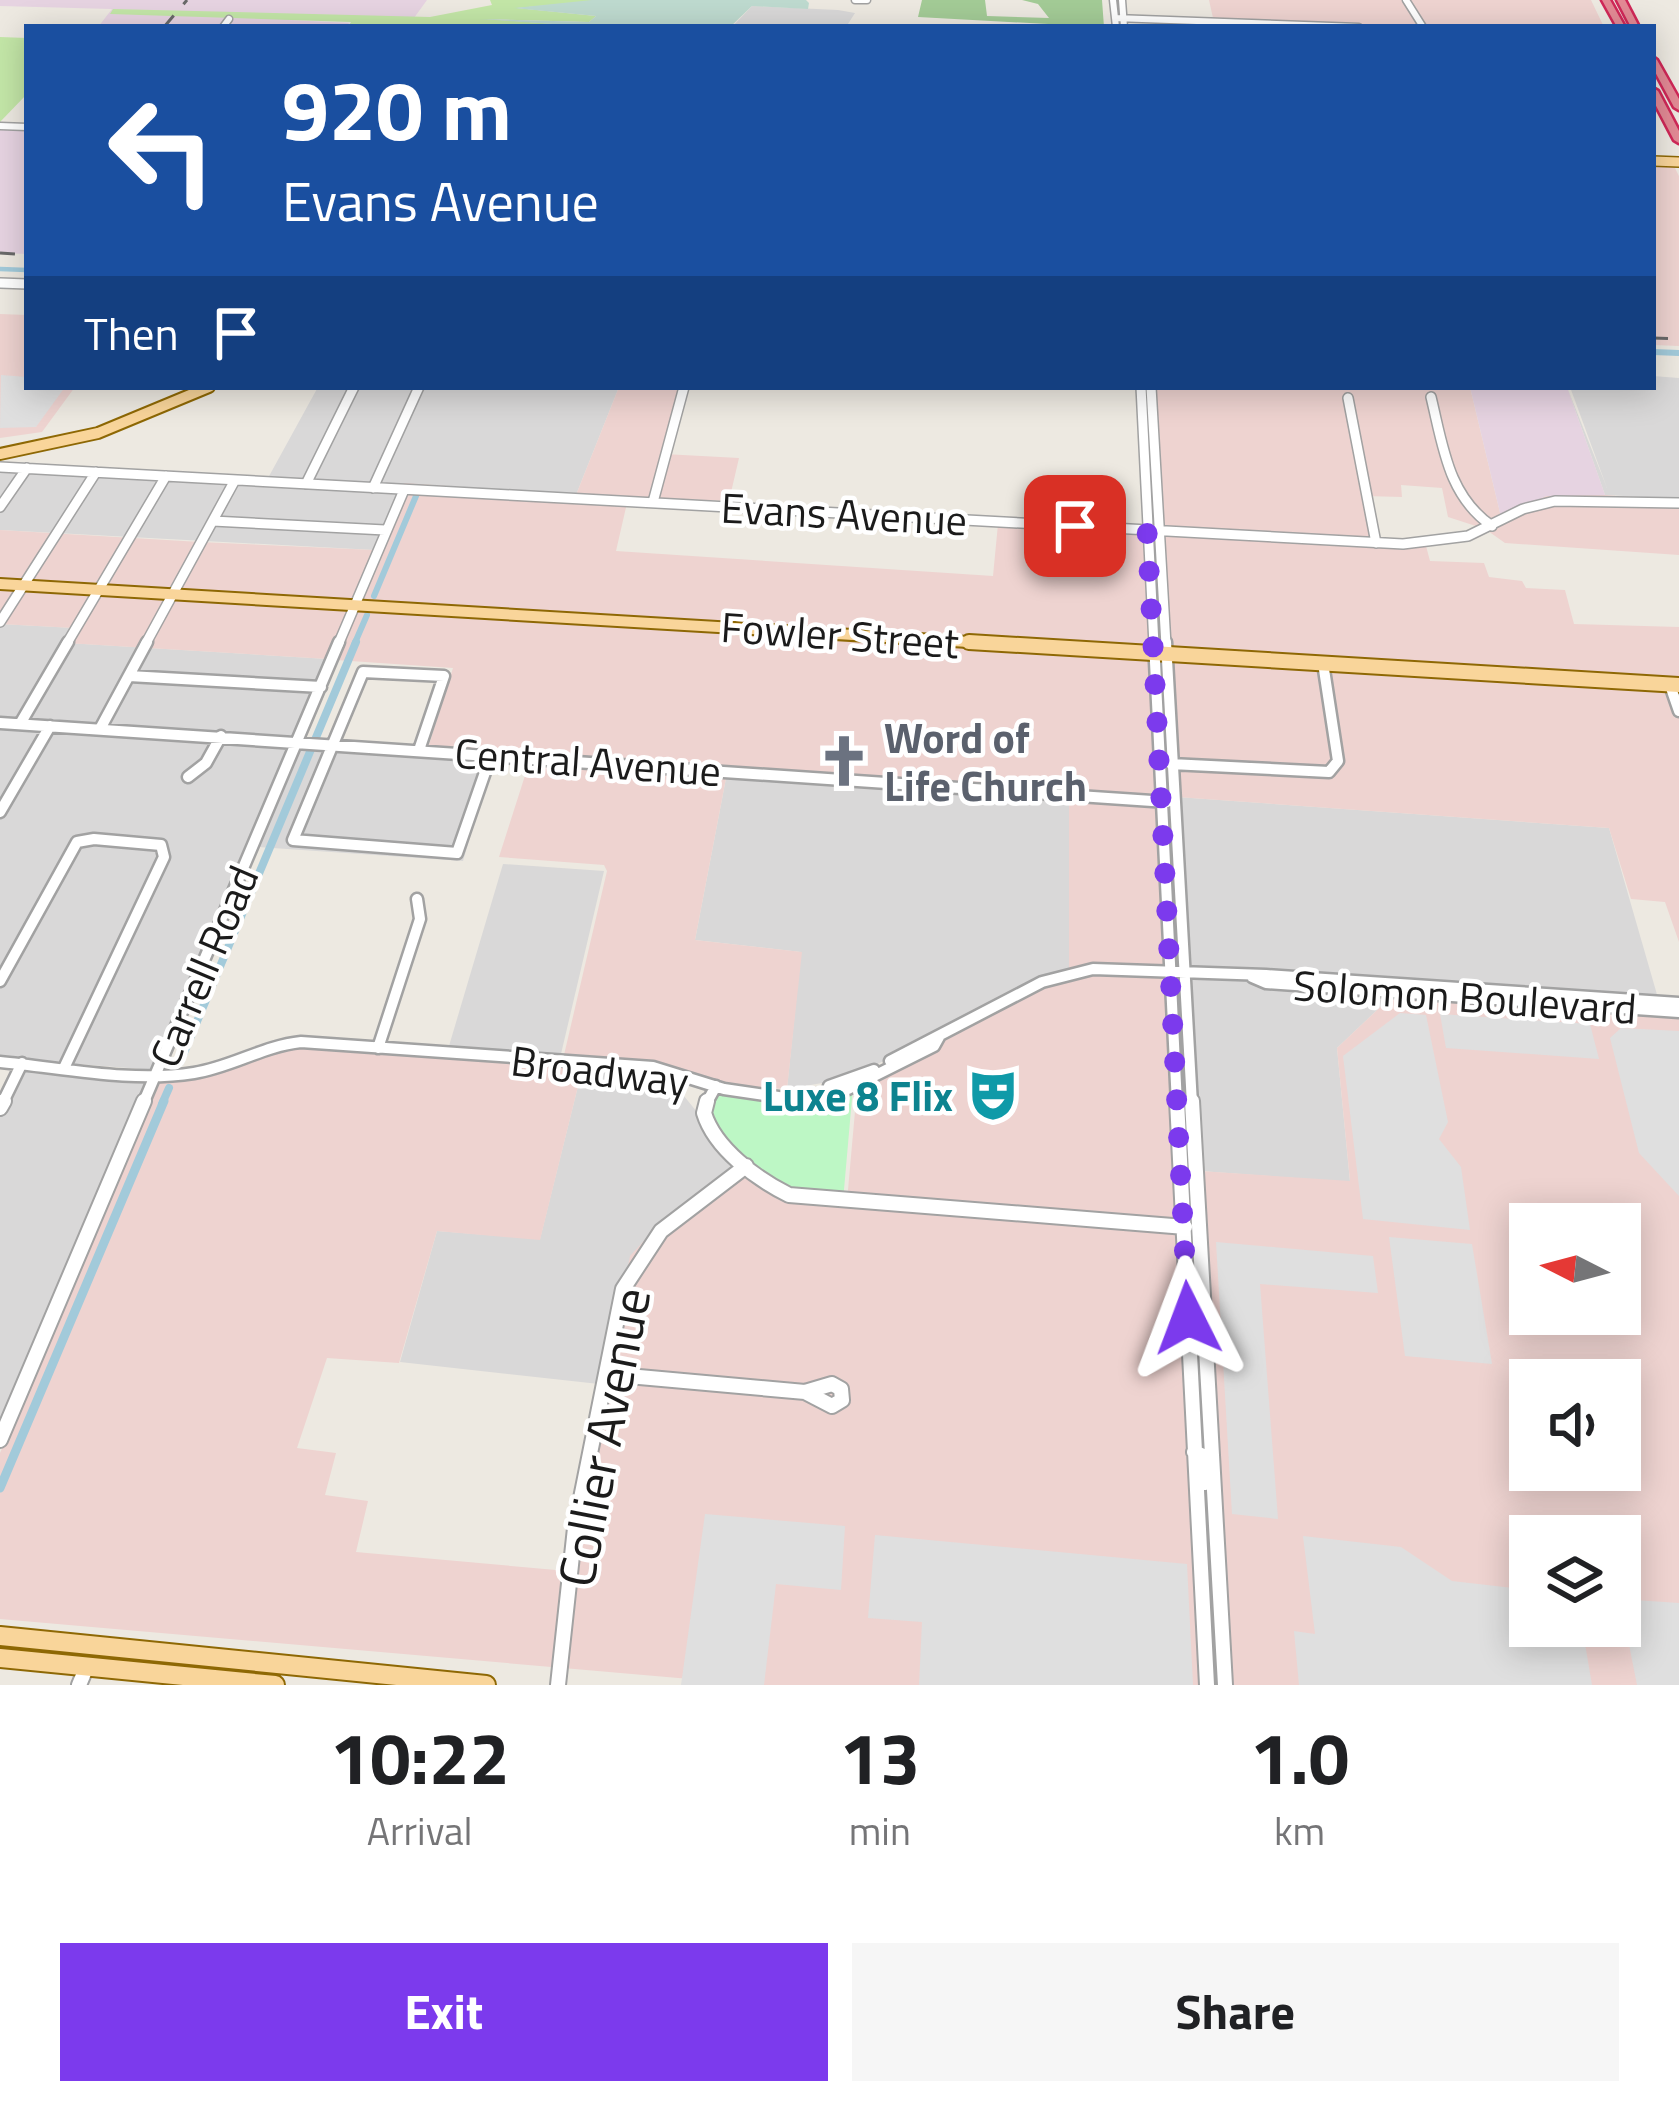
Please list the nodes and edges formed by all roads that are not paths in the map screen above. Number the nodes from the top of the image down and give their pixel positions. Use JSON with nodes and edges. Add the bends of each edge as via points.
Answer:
{"nodes":[{"id":1,"x":855,"y":0,"type":"edge"},
{"id":2,"x":867,"y":0,"type":"edge"},
{"id":3,"x":1118,"y":0,"type":"edge"},
{"id":4,"x":229,"y":19,"type":"dead end"},
{"id":5,"x":1120,"y":23,"type":"edge"},
{"id":6,"x":225,"y":24,"type":"edge"},
{"id":7,"x":1180,"y":24,"type":"edge"},
{"id":8,"x":1656,"y":65,"type":"edge"},
{"id":9,"x":1656,"y":97,"type":"edge"},
{"id":10,"x":1679,"y":107,"type":"edge"},
{"id":11,"x":24,"y":124,"type":"edge"},
{"id":12,"x":0,"y":126,"type":"edge"},
{"id":13,"x":1679,"y":140,"type":"edge"},
{"id":14,"x":181,"y":390,"type":"edge"},
{"id":15,"x":202,"y":390,"type":"edge"},
{"id":16,"x":353,"y":390,"type":"edge"},
{"id":17,"x":418,"y":390,"type":"edge"},
{"id":18,"x":683,"y":390,"type":"edge"},
{"id":19,"x":1142,"y":390,"type":"edge"},
{"id":20,"x":1151,"y":390,"type":"edge"},
{"id":21,"x":1431,"y":397,"type":"dead end"},
{"id":22,"x":1348,"y":398,"type":"dead end"},
{"id":23,"x":0,"y":445,"type":"edge"},
{"id":24,"x":0,"y":454,"type":"edge"},
{"id":25,"x":0,"y":467,"type":"edge"},
{"id":26,"x":27,"y":468,"type":"junction"},
{"id":27,"x":96,"y":472,"type":"junction"},
{"id":28,"x":166,"y":476,"type":"junction"},
{"id":29,"x":235,"y":480,"type":"junction"},
{"id":30,"x":306,"y":484,"type":"junction"},
{"id":31,"x":374,"y":488,"type":"junction"},
{"id":32,"x":404,"y":490,"type":"junction"},
{"id":33,"x":653,"y":502,"type":"junction"},
{"id":34,"x":1679,"y":503,"type":"edge"},
{"id":35,"x":0,"y":507,"type":"edge"},
{"id":36,"x":213,"y":520,"type":"junction"},
{"id":37,"x":1492,"y":526,"type":"junction"},
{"id":38,"x":386,"y":530,"type":"junction"},
{"id":39,"x":1153,"y":530,"type":"junction"},
{"id":40,"x":1376,"y":543,"type":"junction"},
{"id":41,"x":0,"y":584,"type":"edge"},
{"id":42,"x":24,"y":585,"type":"junction"},
{"id":43,"x":99,"y":590,"type":"junction"},
{"id":44,"x":172,"y":594,"type":"junction"},
{"id":45,"x":353,"y":604,"type":"junction"},
{"id":46,"x":0,"y":622,"type":"edge"},
{"id":47,"x":1158,"y":653,"type":"junction"},
{"id":48,"x":1323,"y":663,"type":"junction"},
{"id":49,"x":129,"y":676,"type":"junction"},
{"id":50,"x":1674,"y":685,"type":"edge"},
{"id":51,"x":321,"y":687,"type":"junction"},
{"id":52,"x":1679,"y":711,"type":"edge"},
{"id":53,"x":0,"y":723,"type":"edge"},
{"id":54,"x":20,"y":724,"type":"junction"},
{"id":55,"x":50,"y":726,"type":"junction"},
{"id":56,"x":100,"y":729,"type":"junction"},
{"id":57,"x":220,"y":736,"type":"junction"},
{"id":58,"x":302,"y":742,"type":"junction"},
{"id":59,"x":327,"y":744,"type":"junction"},
{"id":60,"x":418,"y":750,"type":"junction"},
{"id":61,"x":491,"y":754,"type":"junction"},
{"id":62,"x":1171,"y":764,"type":"junction"},
{"id":63,"x":188,"y":777,"type":"dead end"},
{"id":64,"x":1161,"y":799,"type":"junction"},
{"id":65,"x":1173,"y":808,"type":"junction"},
{"id":66,"x":0,"y":812,"type":"edge"},
{"id":67,"x":417,"y":899,"type":"dead end"},
{"id":68,"x":1176,"y":971,"type":"junction"},
{"id":69,"x":0,"y":981,"type":"edge"},
{"id":70,"x":1679,"y":1008,"type":"edge"},
{"id":71,"x":378,"y":1048,"type":"junction"},
{"id":72,"x":0,"y":1062,"type":"edge"},
{"id":73,"x":22,"y":1063,"type":"junction"},
{"id":74,"x":64,"y":1066,"type":"junction"},
{"id":75,"x":157,"y":1074,"type":"junction"},
{"id":76,"x":716,"y":1086,"type":"junction"},
{"id":77,"x":0,"y":1108,"type":"edge"},
{"id":78,"x":746,"y":1166,"type":"junction"},
{"id":79,"x":1191,"y":1227,"type":"junction"},
{"id":80,"x":606,"y":1374,"type":"junction"},
{"id":81,"x":806,"y":1392,"type":"dead end"},
{"id":82,"x":0,"y":1441,"type":"edge"},
{"id":83,"x":1194,"y":1452,"type":"junction"},
{"id":84,"x":1216,"y":1543,"type":"junction"},
{"id":85,"x":0,"y":1636,"type":"edge"},
{"id":86,"x":0,"y":1658,"type":"edge"},
{"id":87,"x":83,"y":1676,"type":"edge"},
{"id":88,"x":242,"y":1676,"type":"edge"},
{"id":89,"x":275,"y":1685,"type":"edge"},
{"id":90,"x":486,"y":1685,"type":"edge"},
{"id":91,"x":558,"y":1685,"type":"edge"},
{"id":92,"x":1207,"y":1685,"type":"edge"},
{"id":93,"x":1225,"y":1685,"type":"edge"}],
"edges":[{"from":1,"to":2,"type":"street"},
{"from":3,"to":5,"type":"street"},
{"from":4,"to":6,"type":"street"},
{"from":5,"to":7,"type":"street"},
{"from":8,"to":10,"type":"highway"},
{"from":9,"to":13,"type":"highway"},
{"from":11,"to":12,"type":"street"},
{"from":14,"to":23,"type":"main road","via":[[106,422]]},
{"from":15,"to":24,"type":"main road","via":[[98,433]]},
{"from":16,"to":30,"type":"street"},
{"from":17,"to":31,"type":"street"},
{"from":18,"to":33,"type":"street"},
{"from":19,"to":39,"type":"street"},
{"from":20,"to":39,"type":"street"},
{"from":21,"to":37,"type":"street","via":[[1459,498]]},
{"from":22,"to":40,"type":"street"},
{"from":25,"to":26,"type":"street","name":"Evans Avenue"},
{"from":26,"to":27,"type":"street","name":"Evans Avenue"},
{"from":26,"to":35,"type":"street"},
{"from":27,"to":28,"type":"street","name":"Evans Avenue"},
{"from":27,"to":42,"type":"street"},
{"from":28,"to":29,"type":"street","name":"Evans Avenue"},
{"from":28,"to":43,"type":"street"},
{"from":29,"to":30,"type":"street","name":"Evans Avenue"},
{"from":29,"to":36,"type":"street"},
{"from":30,"to":31,"type":"street","name":"Evans Avenue"},
{"from":31,"to":32,"type":"street","name":"Evans Avenue"},
{"from":32,"to":33,"type":"street","name":"Evans Avenue"},
{"from":32,"to":38,"type":"street","name":"Carrell Road"},
{"from":33,"to":39,"type":"street","name":"Evans Avenue"},
{"from":34,"to":37,"type":"street","name":"Evans Avenue","via":[[1565,500]]},
{"from":36,"to":38,"type":"street"},
{"from":36,"to":44,"type":"street"},
{"from":37,"to":40,"type":"street","name":"Evans Avenue","via":[[1442,542]]},
{"from":38,"to":45,"type":"street","name":"Carrell Road"},
{"from":39,"to":40,"type":"street","name":"Evans Avenue"},
{"from":39,"to":47,"type":"street"},
{"from":41,"to":42,"type":"main road","name":"Fowler Street"},
{"from":42,"to":43,"type":"main road","name":"Fowler Street"},
{"from":42,"to":46,"type":"street"},
{"from":43,"to":44,"type":"main road","name":"Fowler Street"},
{"from":43,"to":54,"type":"street"},
{"from":44,"to":45,"type":"main road","name":"Fowler Street"},
{"from":44,"to":49,"type":"street"},
{"from":45,"to":47,"type":"main road","name":"Fowler Street"},
{"from":45,"to":51,"type":"street","name":"Carrell Road"},
{"from":47,"to":48,"type":"main road","name":"Fowler Street"},
{"from":47,"to":62,"type":"street"},
{"from":47,"to":64,"type":"street"},
{"from":48,"to":50,"type":"main road","name":"Fowler Street"},
{"from":48,"to":62,"type":"street","via":[[1338,761],[1329,772]]},
{"from":49,"to":51,"type":"street"},
{"from":49,"to":56,"type":"street"},
{"from":50,"to":52,"type":"street"},
{"from":51,"to":58,"type":"street","name":"Carrell Road"},
{"from":53,"to":54,"type":"street","name":"Central Avenue"},
{"from":54,"to":55,"type":"street","name":"Central Avenue"},
{"from":55,"to":56,"type":"street","name":"Central Avenue"},
{"from":55,"to":66,"type":"street"},
{"from":56,"to":57,"type":"street","name":"Central Avenue"},
{"from":57,"to":58,"type":"street","name":"Central Avenue"},
{"from":57,"to":63,"type":"street"},
{"from":58,"to":59,"type":"street","name":"Central Avenue"},
{"from":58,"to":75,"type":"street","name":"Carrell Road"},
{"from":59,"to":60,"type":"street","name":"Central Avenue"},
{"from":59,"to":60,"type":"street","via":[[363,671],[441,674]]},
{"from":59,"to":61,"type":"street","via":[[296,842],[457,853]]},
{"from":60,"to":61,"type":"street","name":"Central Avenue"},
{"from":61,"to":64,"type":"street","name":"Central Avenue"},
{"from":62,"to":65,"type":"street"},
{"from":64,"to":65,"type":"street"},
{"from":64,"to":68,"type":"street"},
{"from":65,"to":68,"type":"street"},
{"from":67,"to":71,"type":"street","via":[[420,919]]},
{"from":68,"to":70,"type":"street","name":"Solomon Boulevard"},
{"from":68,"to":76,"type":"street","name":"Solomon Boulevard","via":[[1114,967],[1058,976],[848,1089],[804,1098]]},
{"from":68,"to":79,"type":"street"},
{"from":69,"to":74,"type":"street","via":[[76,842],[161,845],[164,857]]},
{"from":71,"to":75,"type":"street","name":"Broadway","via":[[292,1042],[199,1072]]},
{"from":71,"to":76,"type":"street","name":"Broadway","via":[[652,1067]]},
{"from":72,"to":73,"type":"street","name":"Broadway"},
{"from":73,"to":74,"type":"street","name":"Broadway"},
{"from":73,"to":77,"type":"street"},
{"from":74,"to":75,"type":"street","name":"Broadway"},
{"from":75,"to":82,"type":"street","name":"Carrell Road"},
{"from":76,"to":78,"type":"street","name":"Broadway","via":[[706,1120]]},
{"from":78,"to":79,"type":"street","name":"Broadway","via":[[775,1190],[801,1198]]},
{"from":78,"to":80,"type":"street","name":"Collier Avenue","via":[[668,1224],[639,1258],[620,1300]]},
{"from":79,"to":83,"type":"street"},
{"from":79,"to":84,"type":"street"},
{"from":80,"to":81,"type":"street"},
{"from":80,"to":91,"type":"street","name":"Collier Avenue","via":[[575,1528]]},
{"from":83,"to":84,"type":"street","via":[[1203,1456],[1208,1534]]},
{"from":83,"to":92,"type":"street"},
{"from":84,"to":93,"type":"street"},
{"from":85,"to":88,"type":"main road"},
{"from":86,"to":87,"type":"main road"},
{"from":87,"to":88,"type":"main road"},
{"from":88,"to":89,"type":"main road"},
{"from":88,"to":90,"type":"main road"}]}
